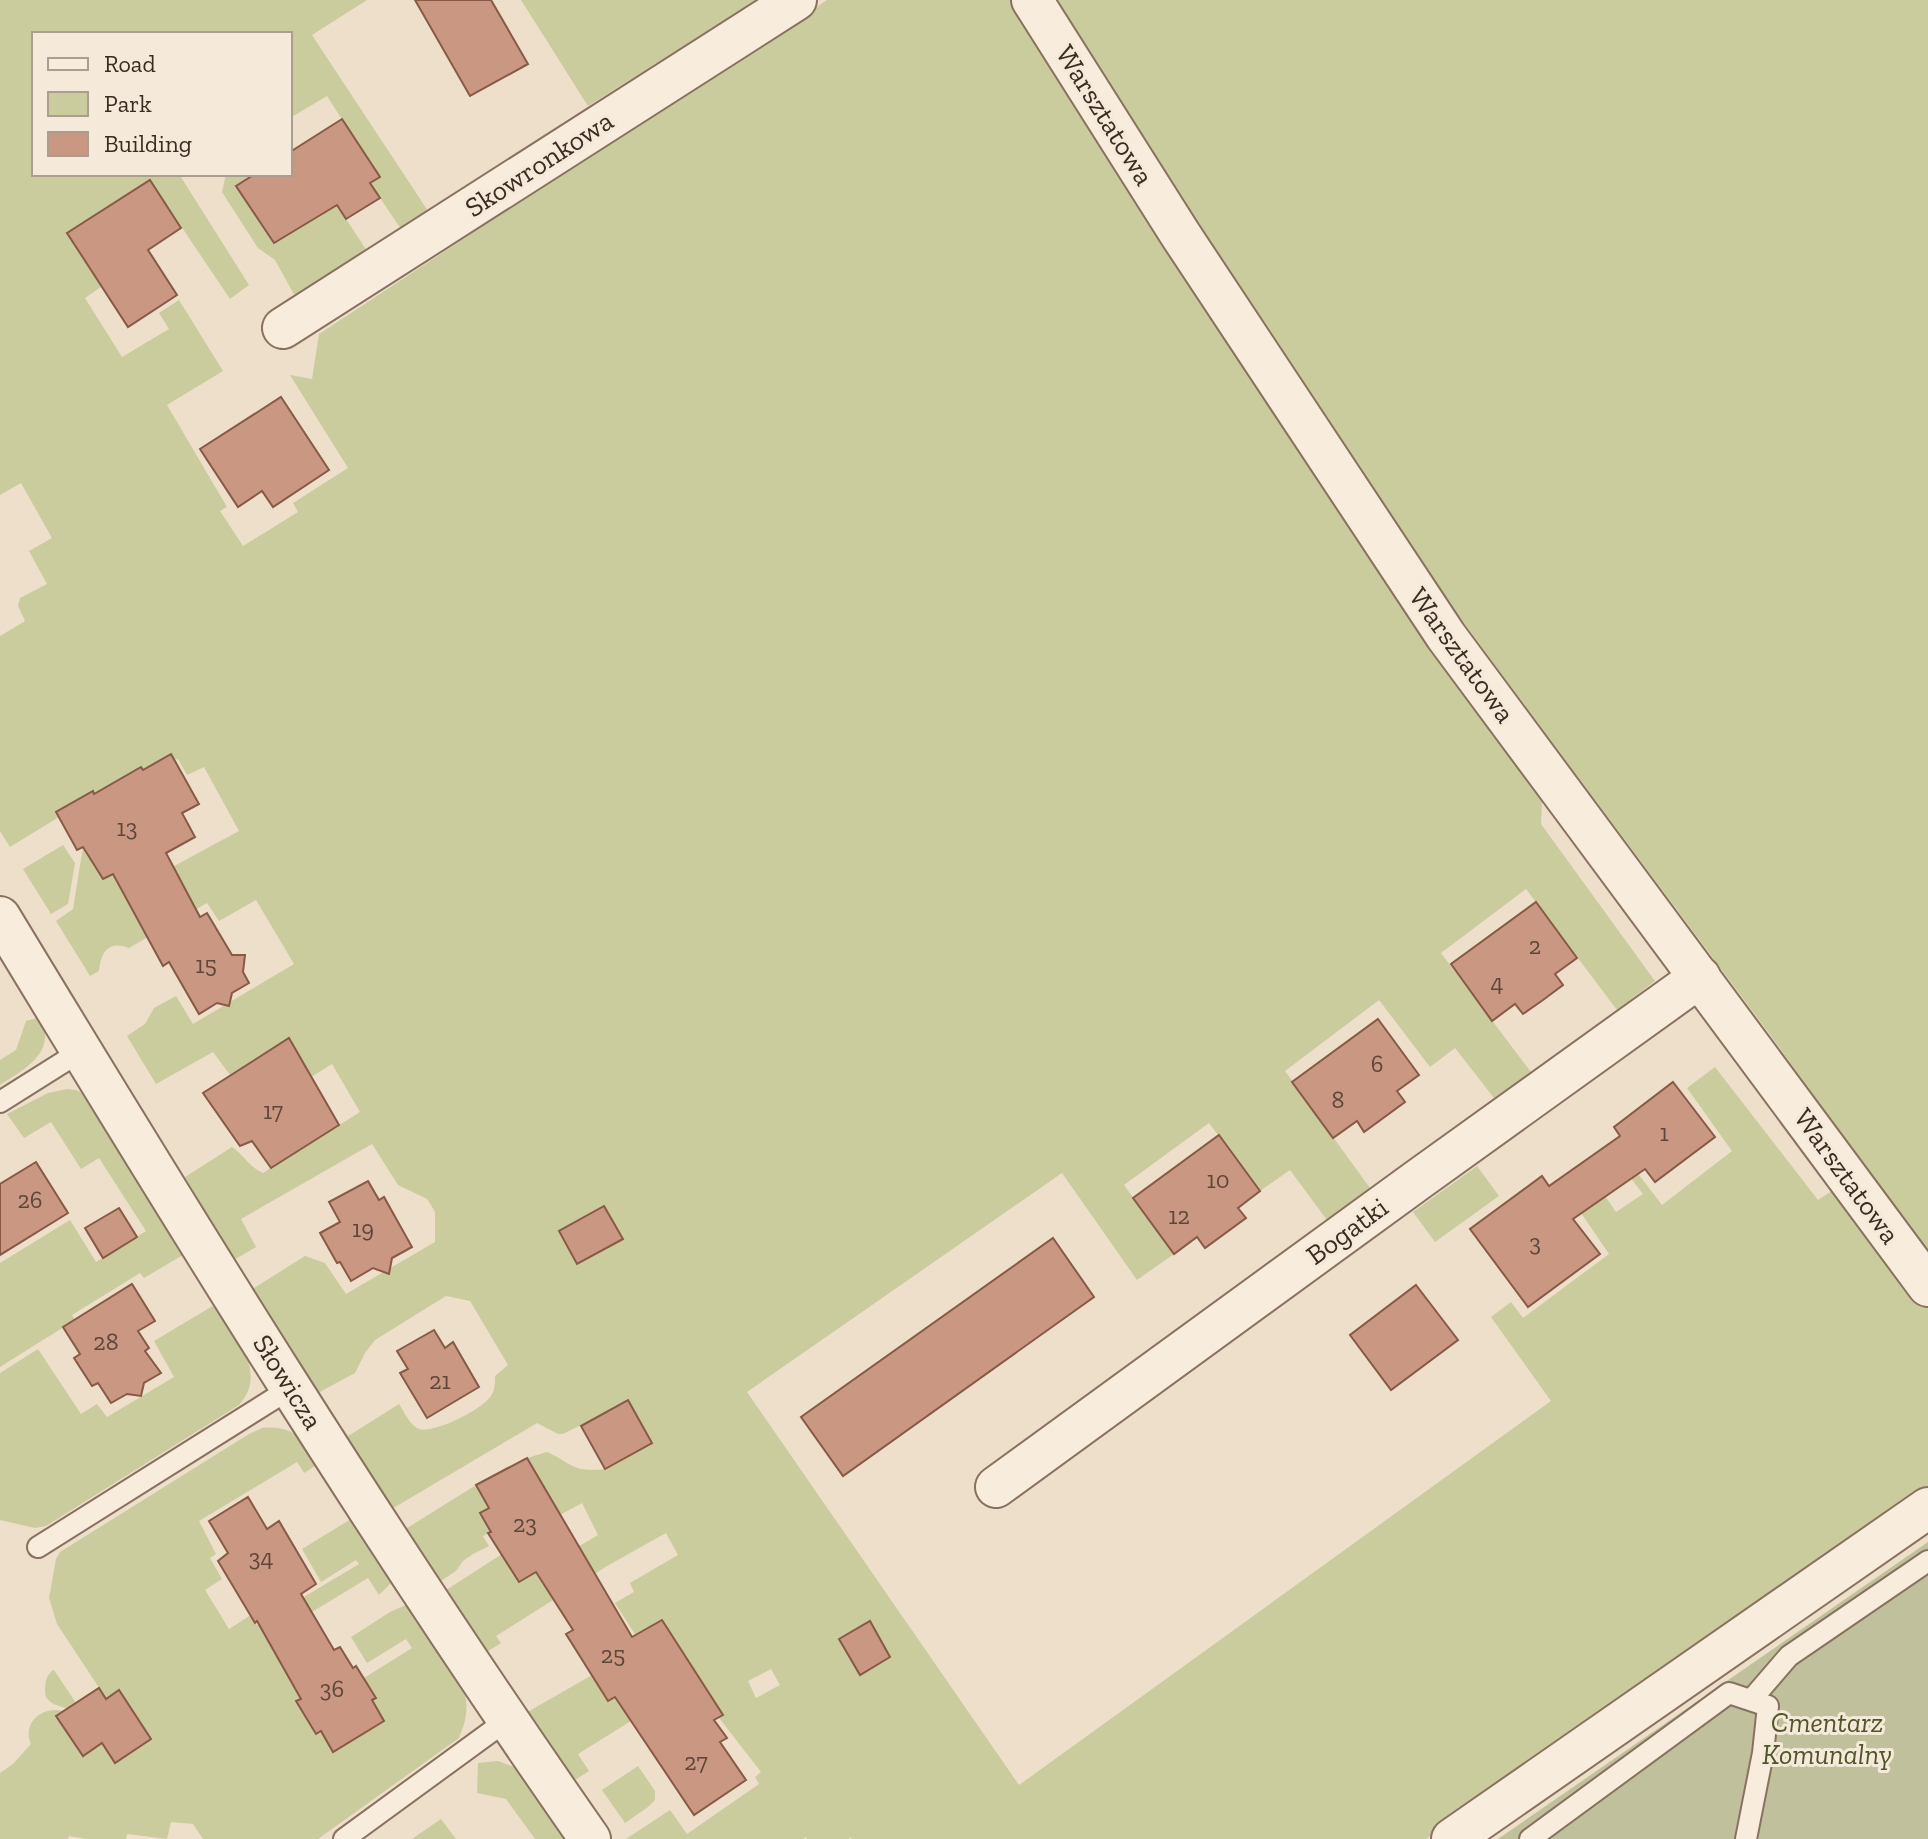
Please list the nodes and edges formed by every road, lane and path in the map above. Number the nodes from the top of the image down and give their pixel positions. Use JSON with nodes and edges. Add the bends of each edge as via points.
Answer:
{"nodes":[{"id":1,"x":796,"y":0,"type":"edge"},
{"id":2,"x":1032,"y":0,"type":"edge"},
{"id":3,"x":283,"y":328,"type":"dead end"},
{"id":4,"x":0,"y":917,"type":"edge"},
{"id":5,"x":1700,"y":977,"type":"junction"},
{"id":6,"x":81,"y":1051,"type":"junction"},
{"id":7,"x":0,"y":1102,"type":"edge"},
{"id":8,"x":1928,"y":1286,"type":"edge"},
{"id":9,"x":291,"y":1388,"type":"junction"},
{"id":10,"x":996,"y":1487,"type":"dead end"},
{"id":11,"x":1928,"y":1508,"type":"edge"},
{"id":12,"x":38,"y":1547,"type":"dead end"},
{"id":13,"x":1928,"y":1561,"type":"edge"},
{"id":14,"x":1751,"y":1700,"type":"junction"},
{"id":15,"x":507,"y":1720,"type":"junction"},
{"id":16,"x":1539,"y":1836,"type":"edge"},
{"id":17,"x":344,"y":1839,"type":"edge"},
{"id":18,"x":590,"y":1839,"type":"edge"},
{"id":19,"x":1452,"y":1839,"type":"edge"},
{"id":20,"x":1746,"y":1839,"type":"edge"}],
"edges":[{"from":1,"to":3,"type":"street","name":"Skowronkowa"},
{"from":2,"to":5,"type":"street","name":"Warsztatowa","via":[[1446,636]]},
{"from":4,"to":6,"type":"street","name":"Słowicza"},
{"from":5,"to":8,"type":"street","name":"Warsztatowa"},
{"from":5,"to":10,"type":"street","name":"Bogatki"},
{"from":6,"to":7,"type":"lane"},
{"from":6,"to":9,"type":"street","name":"Słowicza"},
{"from":9,"to":12,"type":"lane"},
{"from":9,"to":15,"type":"street","name":"Słowicza"},
{"from":11,"to":19,"type":"street"},
{"from":13,"to":14,"type":"lane","via":[[1789,1656]]},
{"from":14,"to":16,"type":"lane","via":[[1729,1693]]},
{"from":14,"to":20,"type":"lane","via":[[1768,1706]]},
{"from":15,"to":17,"type":"lane"},
{"from":15,"to":18,"type":"street","name":"Słowicza"}]}
